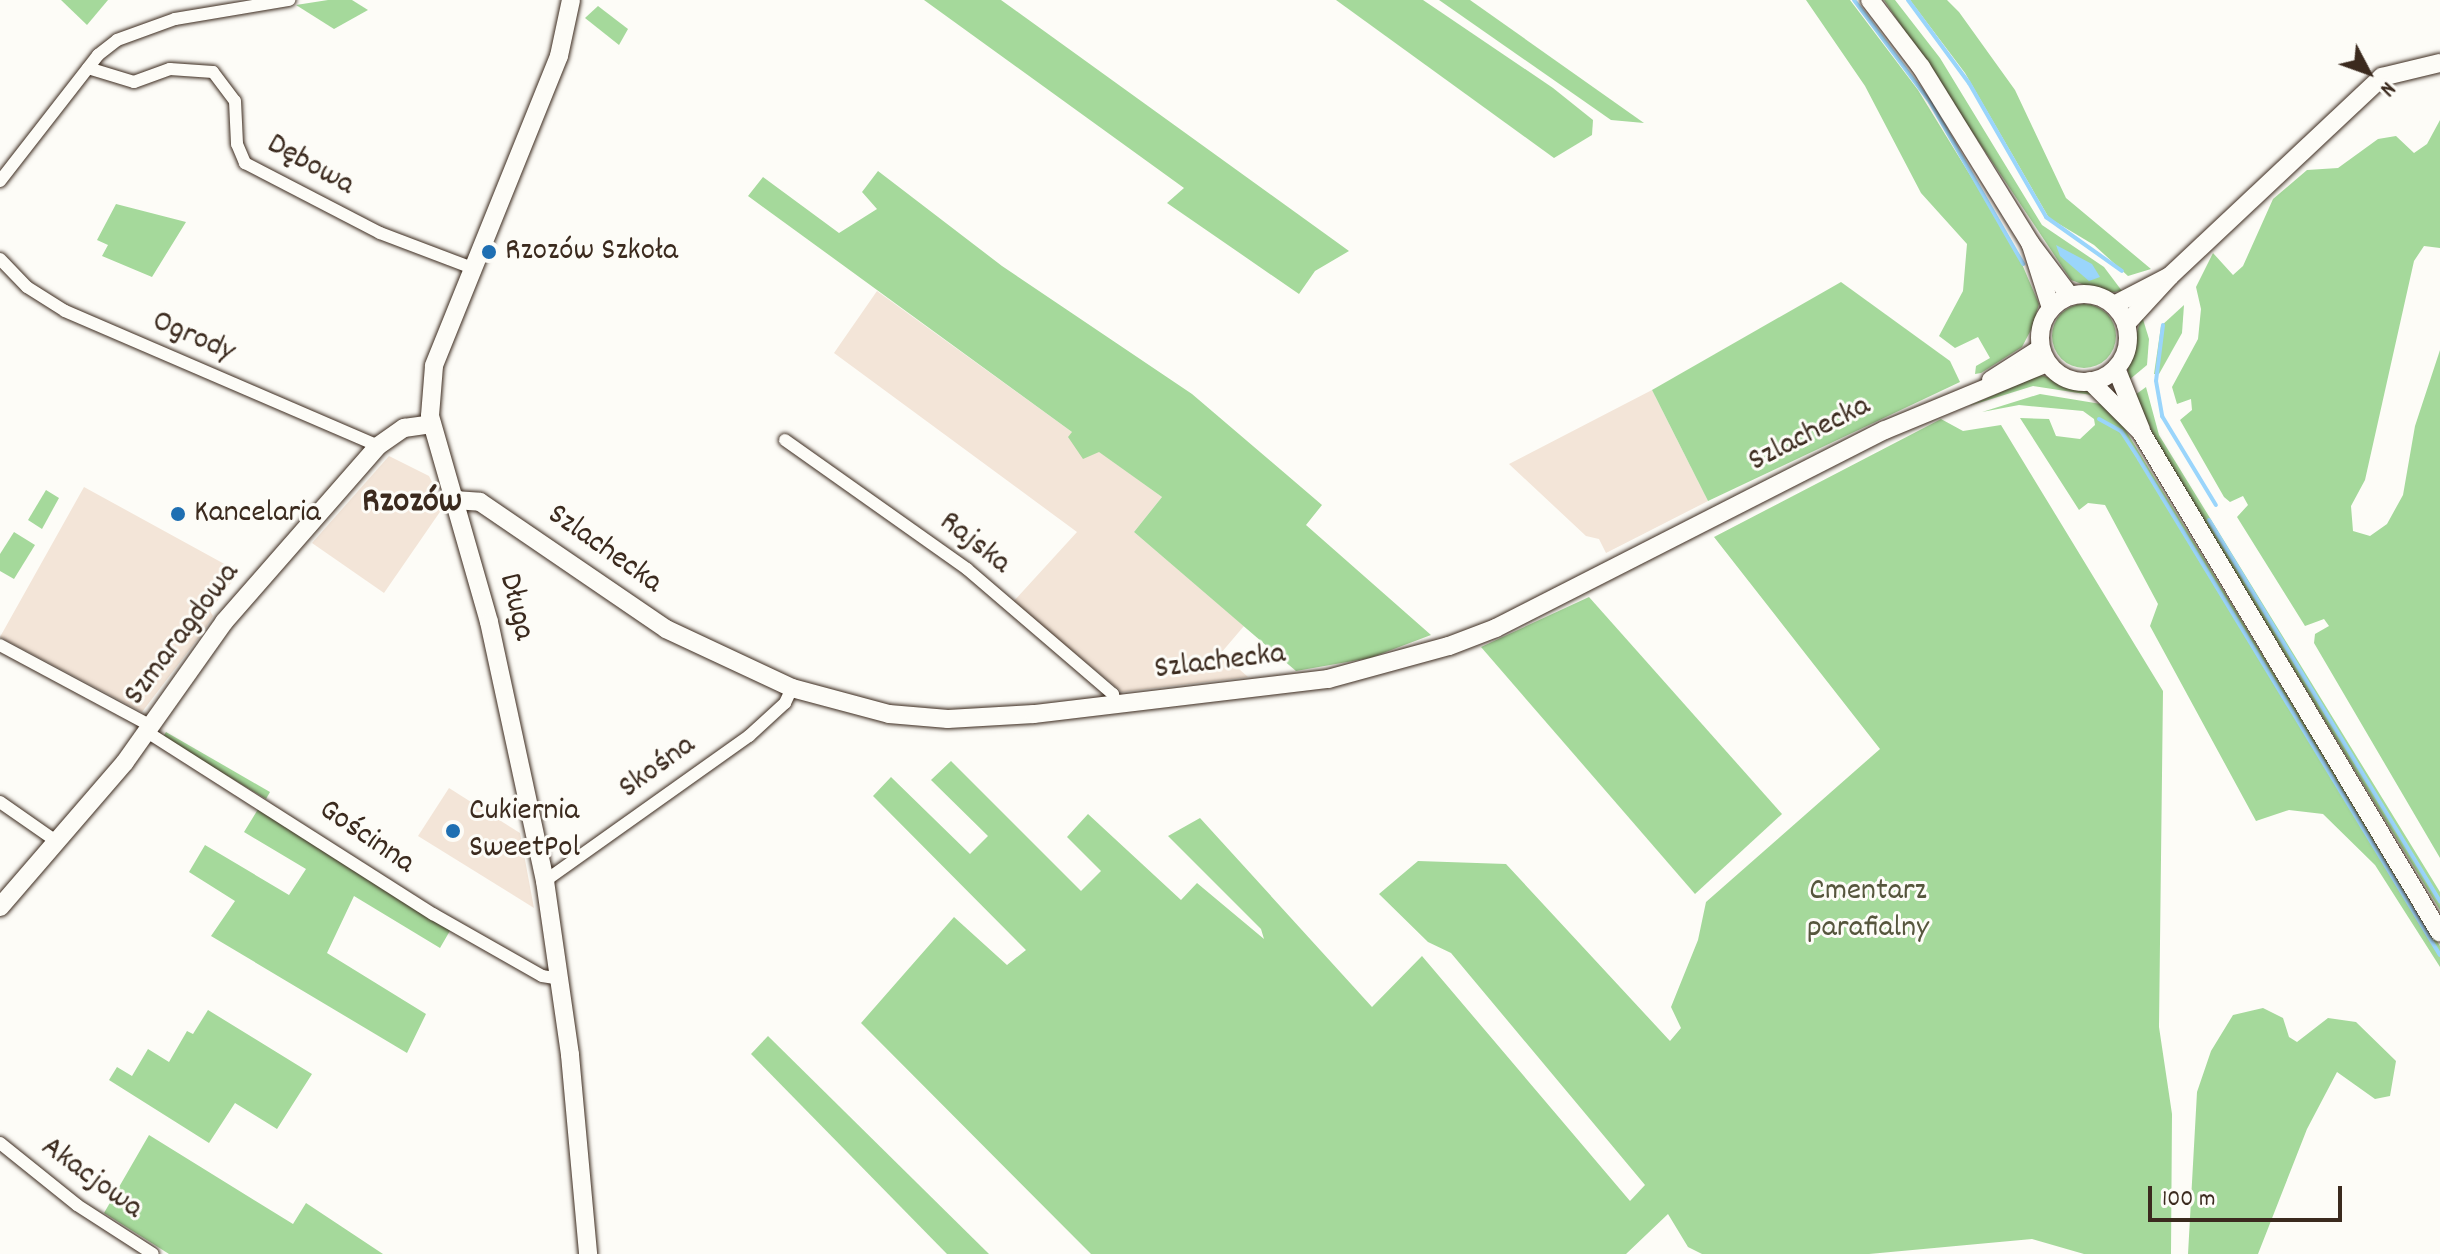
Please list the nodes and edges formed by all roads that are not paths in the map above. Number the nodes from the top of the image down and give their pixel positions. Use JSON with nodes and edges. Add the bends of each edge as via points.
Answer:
{"nodes":[{"id":1,"x":289,"y":0,"type":"edge"},
{"id":2,"x":571,"y":0,"type":"edge"},
{"id":3,"x":1870,"y":0,"type":"edge"},
{"id":4,"x":2440,"y":63,"type":"edge"},
{"id":5,"x":88,"y":68,"type":"junction"},
{"id":6,"x":0,"y":181,"type":"edge"},
{"id":7,"x":2030,"y":243,"type":"junction"},
{"id":8,"x":0,"y":259,"type":"edge"},
{"id":9,"x":472,"y":268,"type":"junction"},
{"id":10,"x":2170,"y":276,"type":"junction"},
{"id":11,"x":2070,"y":296,"type":"junction"},
{"id":12,"x":2114,"y":305,"type":"junction"},
{"id":13,"x":2051,"y":308,"type":"junction"},
{"id":14,"x":2126,"y":324,"type":"junction"},
{"id":15,"x":2044,"y":356,"type":"junction"},
{"id":16,"x":2116,"y":368,"type":"junction"},
{"id":17,"x":2090,"y":381,"type":"junction"},
{"id":18,"x":432,"y":424,"type":"junction"},
{"id":19,"x":2141,"y":432,"type":"junction"},
{"id":20,"x":785,"y":440,"type":"dead end"},
{"id":21,"x":378,"y":446,"type":"junction"},
{"id":22,"x":454,"y":500,"type":"junction"},
{"id":23,"x":0,"y":645,"type":"edge"},
{"id":24,"x":792,"y":688,"type":"junction"},
{"id":25,"x":1115,"y":706,"type":"junction"},
{"id":26,"x":149,"y":729,"type":"junction"},
{"id":27,"x":0,"y":802,"type":"edge"},
{"id":28,"x":56,"y":841,"type":"junction"},
{"id":29,"x":545,"y":881,"type":"junction"},
{"id":30,"x":0,"y":907,"type":"edge"},
{"id":31,"x":2440,"y":933,"type":"edge"},
{"id":32,"x":560,"y":979,"type":"junction"},
{"id":33,"x":0,"y":1143,"type":"edge"},
{"id":34,"x":153,"y":1254,"type":"edge"},
{"id":35,"x":588,"y":1254,"type":"edge"}],
"edges":[{"from":1,"to":5,"type":"street","via":[[175,19],[117,40]]},
{"from":2,"to":9,"type":"street","name":"Długa","via":[[559,56]]},
{"from":3,"to":7,"type":"street","via":[[1930,79]]},
{"from":4,"to":10,"type":"street","via":[[2382,77]]},
{"from":5,"to":6,"type":"street"},
{"from":5,"to":9,"type":"street","name":"Dębowa","via":[[134,82],[170,69],[213,72],[235,101],[237,144],[245,163],[380,233]]},
{"from":7,"to":11,"type":"street"},
{"from":7,"to":13,"type":"street"},
{"from":8,"to":21,"type":"street","name":"Ogrody","via":[[27,287],[65,311]]},
{"from":9,"to":18,"type":"street","name":"Długa","via":[[434,366]]},
{"from":10,"to":12,"type":"street"},
{"from":10,"to":14,"type":"street"},
{"from":11,"to":12,"type":"street","via":[[2093,294]]},
{"from":11,"to":13,"type":"street"},
{"from":12,"to":14,"type":"street"},
{"from":13,"to":15,"type":"street","via":[[2041,327]]},
{"from":14,"to":16,"type":"street","via":[[2127,347]]},
{"from":15,"to":17,"type":"street","via":[[2066,378]]},
{"from":15,"to":25,"type":"street","name":"Szlachecka","via":[[1461,642],[1328,679]]},
{"from":16,"to":17,"type":"street"},
{"from":16,"to":19,"type":"street"},
{"from":17,"to":19,"type":"street"},
{"from":18,"to":21,"type":"street","name":"Szmaragdowa","via":[[404,428]]},
{"from":18,"to":22,"type":"street","name":"Długa"},
{"from":19,"to":31,"type":"street"},
{"from":20,"to":25,"type":"street","name":"Rajska","via":[[967,569],[1113,694]]},
{"from":21,"to":26,"type":"street","name":"Szmaragdowa","via":[[224,622]]},
{"from":22,"to":24,"type":"street","name":"Szlachecka","via":[[480,502],[666,629]]},
{"from":22,"to":29,"type":"street","name":"Długa","via":[[489,622]]},
{"from":23,"to":26,"type":"street","name":"Gościnna"},
{"from":24,"to":25,"type":"street","name":"Szlachecka","via":[[889,714],[948,719]]},
{"from":24,"to":29,"type":"street","name":"Skośna","via":[[785,703],[749,736]]},
{"from":26,"to":28,"type":"street","name":"Szmaragdowa"},
{"from":26,"to":32,"type":"street","name":"Gościnna","via":[[433,914],[542,976]]},
{"from":27,"to":28,"type":"street"},
{"from":28,"to":30,"type":"street","name":"Szmaragdowa"},
{"from":29,"to":32,"type":"street","name":"Długa"},
{"from":32,"to":35,"type":"street","name":"Długa"},
{"from":33,"to":34,"type":"street","name":"Akacjowa","via":[[77,1205]]}]}
